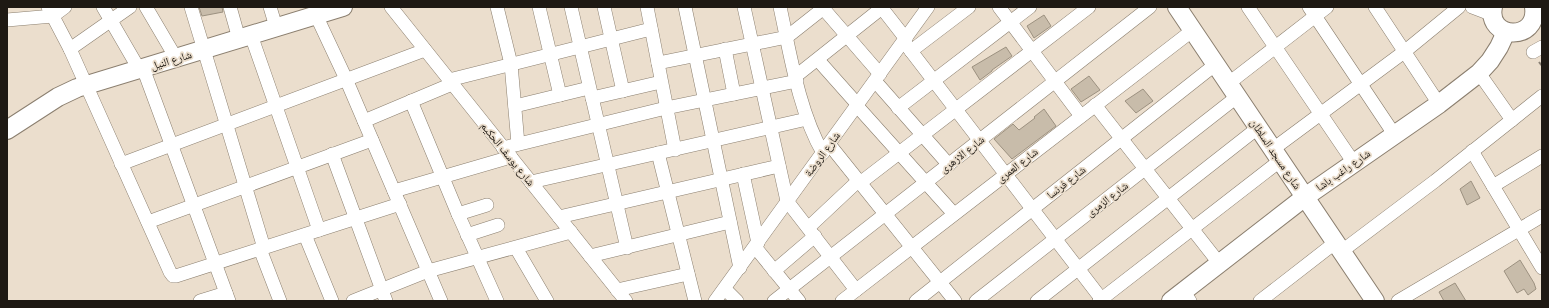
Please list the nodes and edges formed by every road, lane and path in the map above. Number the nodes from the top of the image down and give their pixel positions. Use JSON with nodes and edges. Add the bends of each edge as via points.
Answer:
{"nodes":[{"id":1,"x":65,"y":7,"type":"edge"},
{"id":2,"x":102,"y":7,"type":"edge"},
{"id":3,"x":130,"y":7,"type":"edge"},
{"id":4,"x":146,"y":7,"type":"edge"},
{"id":5,"x":191,"y":7,"type":"edge"},
{"id":6,"x":230,"y":7,"type":"edge"},
{"id":7,"x":270,"y":7,"type":"edge"},
{"id":8,"x":343,"y":7,"type":"edge"},
{"id":9,"x":390,"y":7,"type":"edge"},
{"id":10,"x":539,"y":7,"type":"edge"},
{"id":11,"x":571,"y":7,"type":"edge"},
{"id":12,"x":604,"y":7,"type":"edge"},
{"id":13,"x":647,"y":7,"type":"edge"},
{"id":14,"x":685,"y":7,"type":"edge"},
{"id":15,"x":744,"y":7,"type":"edge"},
{"id":16,"x":780,"y":7,"type":"edge"},
{"id":17,"x":824,"y":7,"type":"edge"},
{"id":18,"x":928,"y":7,"type":"edge"},
{"id":19,"x":969,"y":7,"type":"edge"},
{"id":20,"x":999,"y":7,"type":"edge"},
{"id":21,"x":1030,"y":7,"type":"edge"},
{"id":22,"x":1089,"y":7,"type":"edge"},
{"id":23,"x":1150,"y":7,"type":"edge"},
{"id":24,"x":1177,"y":7,"type":"edge"},
{"id":25,"x":1248,"y":7,"type":"edge"},
{"id":26,"x":1327,"y":7,"type":"edge"},
{"id":27,"x":1375,"y":7,"type":"edge"},
{"id":28,"x":1459,"y":7,"type":"edge"},
{"id":29,"x":1472,"y":7,"type":"edge"},
{"id":30,"x":501,"y":8,"type":"edge"},
{"id":31,"x":882,"y":8,"type":"edge"},
{"id":32,"x":1535,"y":8,"type":"edge"},
{"id":33,"x":1312,"y":11,"type":"edge"},
{"id":34,"x":1493,"y":11,"type":"edge"},
{"id":35,"x":51,"y":12,"type":"edge"},
{"id":36,"x":313,"y":13,"type":"edge"},
{"id":37,"x":7,"y":20,"type":"edge"},
{"id":38,"x":111,"y":20,"type":"junction"},
{"id":39,"x":1010,"y":22,"type":"junction"},
{"id":40,"x":276,"y":27,"type":"junction"},
{"id":41,"x":651,"y":29,"type":"junction"},
{"id":42,"x":1192,"y":30,"type":"junction"},
{"id":43,"x":1506,"y":32,"type":"junction"},
{"id":44,"x":245,"y":37,"type":"junction"},
{"id":45,"x":787,"y":37,"type":"junction"},
{"id":46,"x":848,"y":37,"type":"junction"},
{"id":47,"x":611,"y":39,"type":"junction"},
{"id":48,"x":752,"y":43,"type":"junction"},
{"id":49,"x":907,"y":44,"type":"junction"},
{"id":50,"x":580,"y":47,"type":"junction"},
{"id":51,"x":1275,"y":47,"type":"junction"},
{"id":52,"x":70,"y":49,"type":"junction"},
{"id":53,"x":725,"y":49,"type":"junction"},
{"id":54,"x":203,"y":50,"type":"junction"},
{"id":55,"x":425,"y":50,"type":"junction"},
{"id":56,"x":1032,"y":51,"type":"junction"},
{"id":57,"x":1404,"y":52,"type":"junction"},
{"id":58,"x":550,"y":54,"type":"junction"},
{"id":59,"x":695,"y":55,"type":"junction"},
{"id":60,"x":176,"y":58,"type":"junction"},
{"id":61,"x":818,"y":60,"type":"junction"},
{"id":62,"x":658,"y":63,"type":"junction"},
{"id":63,"x":511,"y":64,"type":"junction"},
{"id":64,"x":1216,"y":64,"type":"junction"},
{"id":65,"x":141,"y":69,"type":"junction"},
{"id":66,"x":1479,"y":73,"type":"junction"},
{"id":67,"x":878,"y":78,"type":"junction"},
{"id":68,"x":346,"y":79,"type":"junction"},
{"id":69,"x":796,"y":79,"type":"junction"},
{"id":70,"x":934,"y":81,"type":"junction"},
{"id":71,"x":450,"y":82,"type":"junction"},
{"id":72,"x":661,"y":82,"type":"junction"},
{"id":73,"x":1055,"y":82,"type":"junction"},
{"id":74,"x":1361,"y":84,"type":"junction"},
{"id":75,"x":85,"y":86,"type":"junction"},
{"id":76,"x":762,"y":88,"type":"junction"},
{"id":77,"x":1233,"y":90,"type":"junction"},
{"id":78,"x":623,"y":91,"type":"junction"},
{"id":79,"x":591,"y":93,"type":"junction"},
{"id":80,"x":734,"y":94,"type":"junction"},
{"id":81,"x":560,"y":95,"type":"junction"},
{"id":82,"x":1542,"y":96,"type":"edge"},
{"id":83,"x":704,"y":100,"type":"junction"},
{"id":84,"x":411,"y":101,"type":"junction"},
{"id":85,"x":1439,"y":104,"type":"junction"},
{"id":86,"x":1095,"y":105,"type":"junction"},
{"id":87,"x":276,"y":106,"type":"junction"},
{"id":88,"x":515,"y":106,"type":"junction"},
{"id":89,"x":857,"y":106,"type":"junction"},
{"id":90,"x":666,"y":108,"type":"junction"},
{"id":91,"x":898,"y":108,"type":"junction"},
{"id":92,"x":956,"y":110,"type":"junction"},
{"id":93,"x":1320,"y":114,"type":"junction"},
{"id":94,"x":1081,"y":116,"type":"junction"},
{"id":95,"x":807,"y":119,"type":"junction"},
{"id":96,"x":364,"y":120,"type":"junction"},
{"id":97,"x":1512,"y":120,"type":"junction"},
{"id":98,"x":226,"y":124,"type":"junction"},
{"id":99,"x":598,"y":124,"type":"junction"},
{"id":100,"x":1259,"y":127,"type":"junction"},
{"id":101,"x":771,"y":128,"type":"junction"},
{"id":102,"x":7,"y":130,"type":"edge"},
{"id":103,"x":1394,"y":134,"type":"junction"},
{"id":104,"x":922,"y":135,"type":"junction"},
{"id":105,"x":1122,"y":139,"type":"junction"},
{"id":106,"x":372,"y":140,"type":"junction"},
{"id":107,"x":713,"y":141,"type":"junction"},
{"id":108,"x":980,"y":141,"type":"junction"},
{"id":109,"x":518,"y":144,"type":"junction"},
{"id":110,"x":171,"y":145,"type":"junction"},
{"id":111,"x":826,"y":148,"type":"junction"},
{"id":112,"x":675,"y":150,"type":"junction"},
{"id":113,"x":1472,"y":151,"type":"junction"},
{"id":114,"x":507,"y":152,"type":"junction"},
{"id":115,"x":658,"y":153,"type":"junction"},
{"id":116,"x":899,"y":153,"type":"junction"},
{"id":117,"x":332,"y":154,"type":"junction"},
{"id":118,"x":1277,"y":154,"type":"junction"},
{"id":119,"x":1542,"y":156,"type":"edge"},
{"id":120,"x":1354,"y":163,"type":"junction"},
{"id":121,"x":121,"y":164,"type":"junction"},
{"id":122,"x":607,"y":165,"type":"junction"},
{"id":123,"x":949,"y":165,"type":"junction"},
{"id":124,"x":779,"y":166,"type":"junction"},
{"id":125,"x":297,"y":167,"type":"junction"},
{"id":126,"x":1145,"y":169,"type":"junction"},
{"id":127,"x":743,"y":174,"type":"junction"},
{"id":128,"x":1006,"y":174,"type":"junction"},
{"id":129,"x":442,"y":177,"type":"junction"},
{"id":130,"x":721,"y":179,"type":"junction"},
{"id":131,"x":531,"y":182,"type":"junction"},
{"id":132,"x":859,"y":182,"type":"junction"},
{"id":133,"x":926,"y":183,"type":"junction"},
{"id":134,"x":245,"y":186,"type":"junction"},
{"id":135,"x":1493,"y":186,"type":"junction"},
{"id":136,"x":394,"y":190,"type":"junction"},
{"id":137,"x":668,"y":192,"type":"junction"},
{"id":138,"x":1305,"y":197,"type":"junction"},
{"id":139,"x":1169,"y":198,"type":"junction"},
{"id":140,"x":787,"y":201,"type":"junction"},
{"id":141,"x":400,"y":204,"type":"junction"},
{"id":142,"x":616,"y":204,"type":"junction"},
{"id":143,"x":193,"y":205,"type":"junction"},
{"id":144,"x":487,"y":205,"type":"dead end"},
{"id":145,"x":1032,"y":209,"type":"junction"},
{"id":146,"x":458,"y":214,"type":"junction"},
{"id":147,"x":885,"y":214,"type":"junction"},
{"id":148,"x":954,"y":214,"type":"junction"},
{"id":149,"x":1542,"y":216,"type":"edge"},
{"id":150,"x":559,"y":217,"type":"junction"},
{"id":151,"x":356,"y":218,"type":"junction"},
{"id":152,"x":148,"y":222,"type":"junction"},
{"id":153,"x":730,"y":222,"type":"junction"},
{"id":154,"x":498,"y":225,"type":"dead end"},
{"id":155,"x":1192,"y":228,"type":"junction"},
{"id":156,"x":1519,"y":229,"type":"junction"},
{"id":157,"x":319,"y":230,"type":"junction"},
{"id":158,"x":571,"y":232,"type":"junction"},
{"id":159,"x":812,"y":232,"type":"junction"},
{"id":160,"x":305,"y":235,"type":"junction"},
{"id":161,"x":468,"y":235,"type":"junction"},
{"id":162,"x":679,"y":235,"type":"junction"},
{"id":163,"x":1055,"y":239,"type":"junction"},
{"id":164,"x":756,"y":245,"type":"junction"},
{"id":165,"x":1339,"y":246,"type":"junction"},
{"id":166,"x":912,"y":247,"type":"junction"},
{"id":167,"x":516,"y":248,"type":"junction"},
{"id":168,"x":627,"y":248,"type":"junction"},
{"id":169,"x":262,"y":249,"type":"junction"},
{"id":170,"x":590,"y":256,"type":"junction"},
{"id":171,"x":831,"y":257,"type":"junction"},
{"id":172,"x":478,"y":258,"type":"junction"},
{"id":173,"x":1219,"y":262,"type":"junction"},
{"id":174,"x":215,"y":264,"type":"junction"},
{"id":175,"x":740,"y":268,"type":"junction"},
{"id":176,"x":1542,"y":268,"type":"edge"},
{"id":177,"x":1078,"y":269,"type":"junction"},
{"id":178,"x":428,"y":271,"type":"junction"},
{"id":179,"x":774,"y":271,"type":"junction"},
{"id":180,"x":688,"y":274,"type":"junction"},
{"id":181,"x":939,"y":282,"type":"junction"},
{"id":182,"x":724,"y":289,"type":"junction"},
{"id":183,"x":789,"y":289,"type":"junction"},
{"id":184,"x":856,"y":290,"type":"junction"},
{"id":185,"x":384,"y":295,"type":"edge"},
{"id":186,"x":227,"y":297,"type":"edge"},
{"id":187,"x":621,"y":298,"type":"edge"},
{"id":188,"x":1181,"y":298,"type":"edge"},
{"id":189,"x":1101,"y":300,"type":"edge"},
{"id":190,"x":200,"y":301,"type":"edge"},
{"id":191,"x":280,"y":301,"type":"edge"},
{"id":192,"x":332,"y":301,"type":"edge"},
{"id":193,"x":353,"y":301,"type":"edge"},
{"id":194,"x":441,"y":301,"type":"edge"},
{"id":195,"x":497,"y":301,"type":"edge"},
{"id":196,"x":547,"y":301,"type":"edge"},
{"id":197,"x":695,"y":301,"type":"edge"},
{"id":198,"x":715,"y":301,"type":"edge"},
{"id":199,"x":737,"y":301,"type":"edge"},
{"id":200,"x":774,"y":301,"type":"edge"},
{"id":201,"x":799,"y":301,"type":"edge"},
{"id":202,"x":842,"y":301,"type":"edge"},
{"id":203,"x":916,"y":301,"type":"edge"},
{"id":204,"x":954,"y":301,"type":"edge"},
{"id":205,"x":976,"y":301,"type":"edge"},
{"id":206,"x":1037,"y":301,"type":"edge"},
{"id":207,"x":1260,"y":301,"type":"edge"},
{"id":208,"x":1375,"y":301,"type":"edge"},
{"id":209,"x":1398,"y":301,"type":"edge"}],
"edges":[{"from":1,"to":35,"type":"street"},
{"from":2,"to":38,"type":"street"},
{"from":3,"to":38,"type":"street"},
{"from":4,"to":60,"type":"street"},
{"from":5,"to":54,"type":"street"},
{"from":6,"to":44,"type":"street"},
{"from":7,"to":40,"type":"street"},
{"from":8,"to":36,"type":"street","name":"شارع النيل"},
{"from":9,"to":55,"type":"street","name":"شارع يوسف الحكيم"},
{"from":10,"to":58,"type":"street"},
{"from":11,"to":50,"type":"street"},
{"from":12,"to":47,"type":"street"},
{"from":13,"to":41,"type":"street"},
{"from":14,"to":59,"type":"street"},
{"from":15,"to":48,"type":"street"},
{"from":16,"to":45,"type":"street"},
{"from":17,"to":45,"type":"street"},
{"from":17,"to":46,"type":"street"},
{"from":18,"to":49,"type":"street","name":"شارع الروضة"},
{"from":19,"to":49,"type":"street"},
{"from":20,"to":39,"type":"street"},
{"from":21,"to":39,"type":"street"},
{"from":22,"to":56,"type":"street"},
{"from":23,"to":73,"type":"street","name":"شارع الازهرى"},
{"from":24,"to":42,"type":"street","name":"شارع مسجد السلطان"},
{"from":25,"to":51,"type":"street"},
{"from":26,"to":33,"type":"street","name":"شارع الزمرى"},
{"from":27,"to":57,"type":"street"},
{"from":28,"to":57,"type":"street"},
{"from":29,"to":34,"type":"street"},
{"from":30,"to":63,"type":"street"},
{"from":31,"to":46,"type":"street"},
{"from":31,"to":49,"type":"street"},
{"from":32,"to":43,"type":"street","via":[[1532,23],[1527,28],[1516,33]]},
{"from":33,"to":51,"type":"street","name":"شارع الزمرى"},
{"from":33,"to":74,"type":"street"},
{"from":34,"to":43,"type":"street","via":[[1497,25]]},
{"from":35,"to":37,"type":"street"},
{"from":35,"to":52,"type":"street"},
{"from":36,"to":40,"type":"street","name":"شارع النيل"},
{"from":36,"to":68,"type":"street"},
{"from":38,"to":52,"type":"street"},
{"from":38,"to":65,"type":"street"},
{"from":39,"to":56,"type":"street"},
{"from":39,"to":70,"type":"street"},
{"from":40,"to":44,"type":"street","name":"شارع النيل"},
{"from":41,"to":47,"type":"street"},
{"from":41,"to":62,"type":"street"},
{"from":42,"to":64,"type":"street","name":"شارع مسجد السلطان"},
{"from":42,"to":86,"type":"street","name":"شارع العمرى"},
{"from":43,"to":66,"type":"street","name":"شارع راغب باشا","via":[[1490,61]]},
{"from":44,"to":54,"type":"street","name":"شارع النيل"},
{"from":44,"to":87,"type":"street"},
{"from":45,"to":48,"type":"street"},
{"from":45,"to":69,"type":"street"},
{"from":46,"to":61,"type":"street"},
{"from":46,"to":67,"type":"street"},
{"from":47,"to":50,"type":"street"},
{"from":47,"to":78,"type":"street"},
{"from":48,"to":53,"type":"street"},
{"from":48,"to":76,"type":"street"},
{"from":49,"to":67,"type":"street","name":"شارع الروضة"},
{"from":49,"to":70,"type":"street"},
{"from":50,"to":58,"type":"street"},
{"from":50,"to":79,"type":"street"},
{"from":51,"to":77,"type":"street","name":"شارع الزمرى"},
{"from":51,"to":93,"type":"street"},
{"from":52,"to":75,"type":"street"},
{"from":53,"to":59,"type":"street"},
{"from":53,"to":80,"type":"street"},
{"from":54,"to":60,"type":"street","name":"شارع النيل"},
{"from":54,"to":98,"type":"street"},
{"from":55,"to":68,"type":"street"},
{"from":55,"to":71,"type":"street","name":"شارع يوسف الحكيم"},
{"from":56,"to":73,"type":"street"},
{"from":56,"to":92,"type":"street"},
{"from":57,"to":74,"type":"street"},
{"from":57,"to":85,"type":"street"},
{"from":58,"to":63,"type":"street"},
{"from":58,"to":81,"type":"street"},
{"from":59,"to":62,"type":"street"},
{"from":59,"to":83,"type":"street"},
{"from":60,"to":65,"type":"street","name":"شارع النيل"},
{"from":61,"to":69,"type":"street"},
{"from":61,"to":89,"type":"street"},
{"from":62,"to":72,"type":"street"},
{"from":63,"to":71,"type":"street"},
{"from":63,"to":88,"type":"street"},
{"from":64,"to":77,"type":"street","name":"شارع مسجد السلطان"},
{"from":64,"to":105,"type":"street","name":"شارع فرنسا"},
{"from":65,"to":75,"type":"street","name":"شارع النيل"},
{"from":65,"to":110,"type":"street"},
{"from":66,"to":85,"type":"street","name":"شارع راغب باشا"},
{"from":66,"to":97,"type":"street"},
{"from":67,"to":89,"type":"street","name":"شارع الروضة"},
{"from":67,"to":91,"type":"street"},
{"from":68,"to":87,"type":"street"},
{"from":68,"to":96,"type":"street"},
{"from":69,"to":76,"type":"street"},
{"from":69,"to":95,"type":"street"},
{"from":70,"to":91,"type":"street"},
{"from":70,"to":92,"type":"street"},
{"from":71,"to":84,"type":"street"},
{"from":71,"to":114,"type":"street","name":"شارع يوسف الحكيم"},
{"from":72,"to":78,"type":"street"},
{"from":72,"to":90,"type":"street"},
{"from":73,"to":94,"type":"street"},
{"from":73,"to":108,"type":"street","name":"شارع الازهرى"},
{"from":74,"to":93,"type":"street"},
{"from":74,"to":103,"type":"street"},
{"from":75,"to":102,"type":"street","name":"شارع النيل","via":[[58,97]]},
{"from":75,"to":121,"type":"street"},
{"from":76,"to":80,"type":"street"},
{"from":76,"to":101,"type":"street"},
{"from":77,"to":100,"type":"street","name":"شارع مسجد السلطان"},
{"from":77,"to":126,"type":"street","name":"شارع الزمرى"},
{"from":78,"to":79,"type":"street"},
{"from":79,"to":81,"type":"street"},
{"from":79,"to":99,"type":"street"},
{"from":80,"to":83,"type":"street"},
{"from":81,"to":88,"type":"street"},
{"from":82,"to":97,"type":"street"},
{"from":83,"to":90,"type":"street"},
{"from":83,"to":107,"type":"street"},
{"from":84,"to":96,"type":"street"},
{"from":84,"to":129,"type":"street"},
{"from":85,"to":103,"type":"street","name":"شارع راغب باشا"},
{"from":86,"to":94,"type":"street","name":"شارع العمرى"},
{"from":86,"to":105,"type":"street"},
{"from":87,"to":98,"type":"street"},
{"from":87,"to":125,"type":"street"},
{"from":88,"to":109,"type":"street"},
{"from":89,"to":111,"type":"street","name":"شارع الروضة"},
{"from":89,"to":116,"type":"street"},
{"from":90,"to":99,"type":"street"},
{"from":90,"to":112,"type":"street"},
{"from":91,"to":104,"type":"street"},
{"from":92,"to":104,"type":"street"},
{"from":92,"to":108,"type":"street"},
{"from":93,"to":118,"type":"street"},
{"from":93,"to":120,"type":"street"},
{"from":94,"to":128,"type":"street","name":"شارع العمرى"},
{"from":95,"to":101,"type":"street"},
{"from":95,"to":111,"type":"street","via":[[816,142]]},
{"from":96,"to":106,"type":"street"},
{"from":97,"to":113,"type":"street"},
{"from":98,"to":110,"type":"street"},
{"from":98,"to":134,"type":"street"},
{"from":99,"to":109,"type":"street"},
{"from":99,"to":122,"type":"street"},
{"from":100,"to":118,"type":"street","name":"شارع مسجد السلطان"},
{"from":100,"to":139,"type":"street"},
{"from":101,"to":107,"type":"street"},
{"from":101,"to":124,"type":"street"},
{"from":103,"to":120,"type":"street","name":"شارع راغب باشا"},
{"from":104,"to":116,"type":"street"},
{"from":104,"to":123,"type":"street"},
{"from":105,"to":126,"type":"street"},
{"from":105,"to":145,"type":"street","name":"شارع فرنسا"},
{"from":106,"to":117,"type":"street"},
{"from":106,"to":136,"type":"street"},
{"from":107,"to":112,"type":"street"},
{"from":107,"to":130,"type":"street"},
{"from":108,"to":123,"type":"street","name":"شارع الازهرى"},
{"from":108,"to":128,"type":"street"},
{"from":109,"to":114,"type":"street"},
{"from":110,"to":121,"type":"street"},
{"from":110,"to":143,"type":"street"},
{"from":111,"to":132,"type":"street"},
{"from":111,"to":140,"type":"street","name":"شارع الروضة"},
{"from":112,"to":115,"type":"street"},
{"from":113,"to":135,"type":"street"},
{"from":113,"to":165,"type":"street"},
{"from":114,"to":129,"type":"street"},
{"from":114,"to":131,"type":"street","name":"شارع يوسف الحكيم"},
{"from":115,"to":122,"type":"street"},
{"from":115,"to":137,"type":"street"},
{"from":116,"to":132,"type":"street"},
{"from":116,"to":133,"type":"street"},
{"from":117,"to":125,"type":"street"},
{"from":117,"to":151,"type":"street"},
{"from":118,"to":138,"type":"street","name":"شارع مسجد السلطان"},
{"from":118,"to":155,"type":"street"},
{"from":119,"to":135,"type":"street"},
{"from":120,"to":138,"type":"street","name":"شارع راغب باشا"},
{"from":121,"to":152,"type":"street"},
{"from":122,"to":131,"type":"street"},
{"from":122,"to":142,"type":"street"},
{"from":123,"to":133,"type":"street","name":"شارع الازهرى"},
{"from":124,"to":127,"type":"street"},
{"from":124,"to":140,"type":"street"},
{"from":125,"to":134,"type":"street"},
{"from":125,"to":157,"type":"street"},
{"from":126,"to":139,"type":"street"},
{"from":126,"to":163,"type":"street","name":"شارع الزمرى"},
{"from":127,"to":130,"type":"street"},
{"from":127,"to":164,"type":"street"},
{"from":128,"to":145,"type":"street"},
{"from":128,"to":148,"type":"street","name":"شارع العمرى"},
{"from":129,"to":136,"type":"street"},
{"from":129,"to":146,"type":"street"},
{"from":130,"to":137,"type":"street"},
{"from":130,"to":153,"type":"street"},
{"from":131,"to":150,"type":"street","name":"شارع يوسف الحكيم"},
{"from":132,"to":147,"type":"street"},
{"from":132,"to":159,"type":"street"},
{"from":133,"to":147,"type":"street","name":"شارع الازهرى"},
{"from":133,"to":148,"type":"street"},
{"from":134,"to":143,"type":"street"},
{"from":134,"to":169,"type":"street"},
{"from":135,"to":156,"type":"street"},
{"from":136,"to":141,"type":"street"},
{"from":137,"to":142,"type":"street"},
{"from":137,"to":162,"type":"street"},
{"from":138,"to":165,"type":"street","name":"شارع مسجد السلطان"},
{"from":138,"to":173,"type":"street","name":"شارع راغب باشا"},
{"from":139,"to":155,"type":"street"},
{"from":139,"to":177,"type":"street"},
{"from":140,"to":159,"type":"street"},
{"from":140,"to":164,"type":"street","name":"شارع الروضة"},
{"from":141,"to":151,"type":"street"},
{"from":141,"to":178,"type":"street"},
{"from":142,"to":150,"type":"street"},
{"from":142,"to":168,"type":"street"},
{"from":143,"to":152,"type":"street"},
{"from":143,"to":174,"type":"street"},
{"from":144,"to":146,"type":"street"},
{"from":145,"to":163,"type":"street"},
{"from":145,"to":181,"type":"street","name":"شارع فرنسا"},
{"from":146,"to":161,"type":"street"},
{"from":147,"to":166,"type":"street"},
{"from":147,"to":171,"type":"street","name":"شارع الازهرى"},
{"from":148,"to":166,"type":"street","name":"شارع العمرى"},
{"from":149,"to":156,"type":"street"},
{"from":150,"to":158,"type":"street","name":"شارع يوسف الحكيم"},
{"from":151,"to":157,"type":"street"},
{"from":151,"to":185,"type":"street"},
{"from":152,"to":174,"type":"street","via":[[171,274],[176,276]]},
{"from":153,"to":162,"type":"street"},
{"from":153,"to":175,"type":"street"},
{"from":154,"to":161,"type":"street"},
{"from":155,"to":173,"type":"street"},
{"from":155,"to":189,"type":"street"},
{"from":156,"to":176,"type":"street"},
{"from":156,"to":209,"type":"street"},
{"from":157,"to":160,"type":"street"},
{"from":158,"to":167,"type":"street"},
{"from":158,"to":170,"type":"street","name":"شارع يوسف الحكيم"},
{"from":159,"to":171,"type":"street"},
{"from":159,"to":179,"type":"street"},
{"from":160,"to":169,"type":"street"},
{"from":160,"to":192,"type":"street"},
{"from":161,"to":172,"type":"street"},
{"from":162,"to":168,"type":"street"},
{"from":162,"to":180,"type":"street"},
{"from":163,"to":177,"type":"street"},
{"from":163,"to":205,"type":"street","name":"شارع الزمرى"},
{"from":164,"to":175,"type":"street","name":"شارع الروضة"},
{"from":164,"to":179,"type":"street"},
{"from":165,"to":207,"type":"street"},
{"from":165,"to":208,"type":"street","name":"شارع مسجد السلطان"},
{"from":166,"to":181,"type":"street"},
{"from":166,"to":184,"type":"street","name":"شارع العمرى"},
{"from":167,"to":172,"type":"street"},
{"from":167,"to":196,"type":"street"},
{"from":168,"to":170,"type":"street"},
{"from":169,"to":174,"type":"street"},
{"from":169,"to":191,"type":"street"},
{"from":170,"to":187,"type":"street","name":"شارع يوسف الحكيم"},
{"from":171,"to":183,"type":"street","name":"شارع الازهرى"},
{"from":171,"to":184,"type":"street"},
{"from":172,"to":178,"type":"street"},
{"from":172,"to":195,"type":"street"},
{"from":173,"to":188,"type":"street","name":"شارع راغب باشا"},
{"from":174,"to":186,"type":"street"},
{"from":175,"to":182,"type":"street","name":"شارع الروضة"},
{"from":177,"to":189,"type":"street"},
{"from":177,"to":206,"type":"street"},
{"from":178,"to":185,"type":"street"},
{"from":178,"to":194,"type":"street"},
{"from":179,"to":183,"type":"street"},
{"from":180,"to":187,"type":"street"},
{"from":180,"to":197,"type":"street"},
{"from":181,"to":203,"type":"street","name":"شارع فرنسا"},
{"from":181,"to":204,"type":"street"},
{"from":182,"to":198,"type":"street","name":"شارع الروضة"},
{"from":182,"to":199,"type":"street"},
{"from":183,"to":200,"type":"street","name":"شارع الازهرى"},
{"from":183,"to":201,"type":"street"},
{"from":184,"to":202,"type":"street","name":"شارع العمرى"},
{"from":185,"to":193,"type":"street"},
{"from":186,"to":190,"type":"street"}]}
